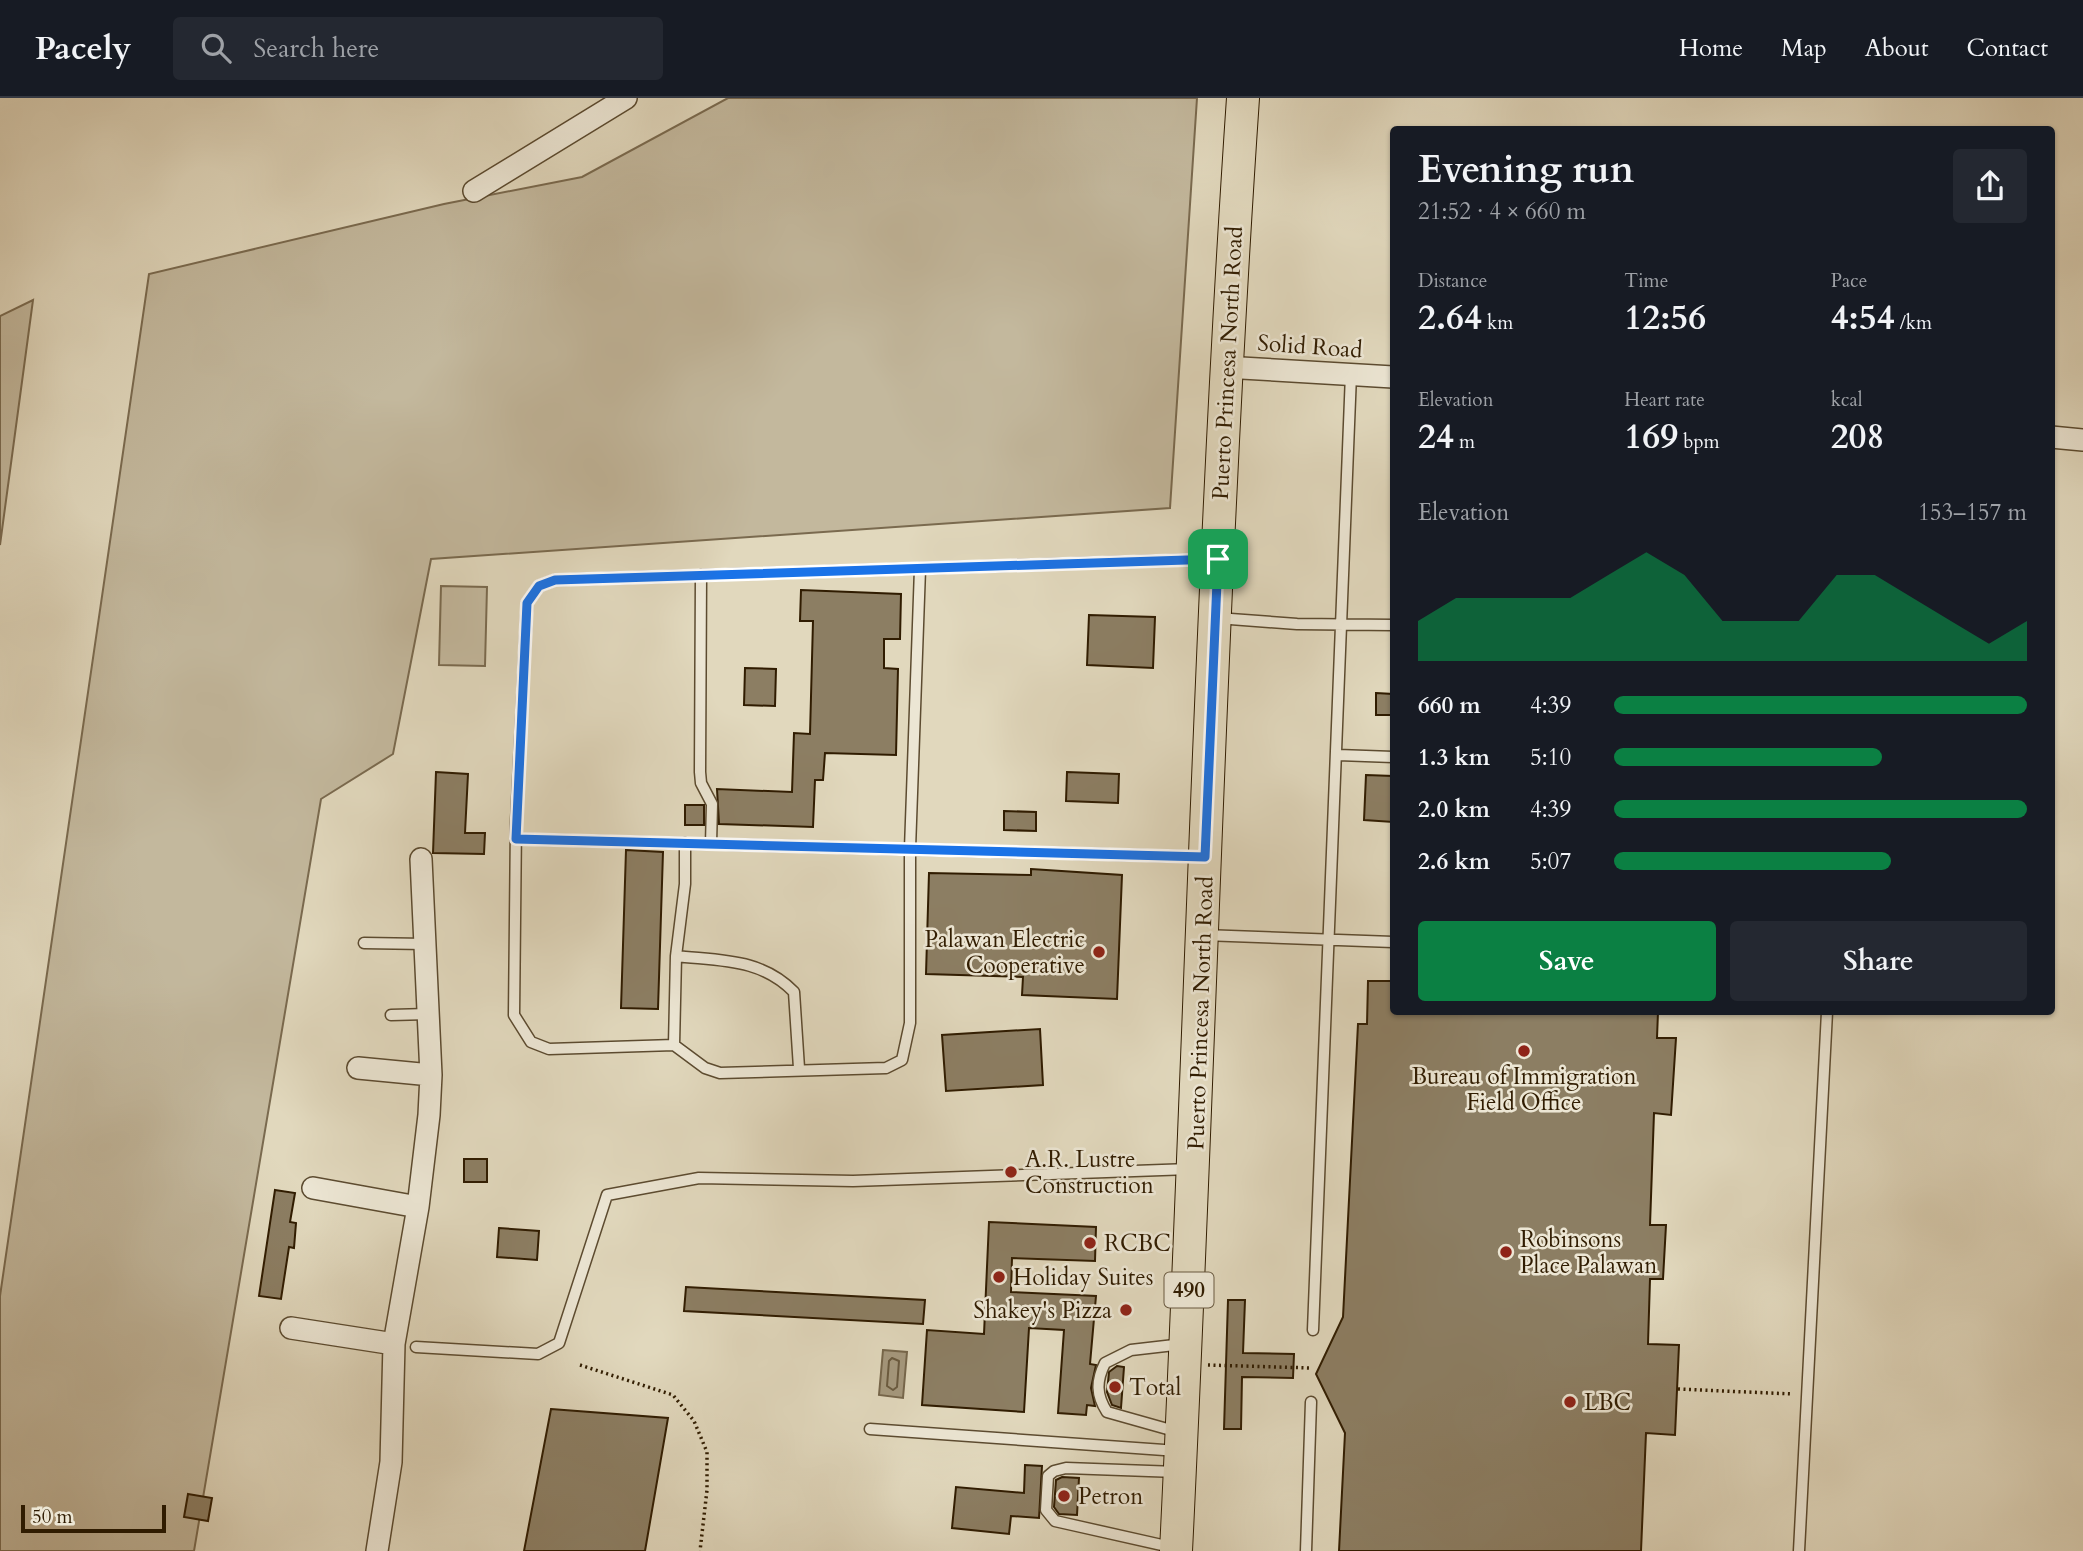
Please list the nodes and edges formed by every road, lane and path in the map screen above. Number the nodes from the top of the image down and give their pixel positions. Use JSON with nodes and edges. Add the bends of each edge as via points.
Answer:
{"nodes":[{"id":1,"x":626,"y":98,"type":"edge"},
{"id":2,"x":1243,"y":98,"type":"edge"},
{"id":3,"x":474,"y":191,"type":"dead end"},
{"id":4,"x":1224,"y":367,"type":"junction"},
{"id":5,"x":1351,"y":374,"type":"junction"},
{"id":6,"x":1390,"y":377,"type":"edge"},
{"id":7,"x":2055,"y":437,"type":"edge"},
{"id":8,"x":2083,"y":440,"type":"edge"},
{"id":9,"x":1218,"y":559,"type":"junction"},
{"id":10,"x":920,"y":569,"type":"junction"},
{"id":11,"x":701,"y":576,"type":"junction"},
{"id":12,"x":1214,"y":618,"type":"junction"},
{"id":13,"x":1342,"y":625,"type":"junction"},
{"id":14,"x":1390,"y":625,"type":"edge"},
{"id":15,"x":1338,"y":755,"type":"junction"},
{"id":16,"x":1390,"y":757,"type":"edge"},
{"id":17,"x":516,"y":839,"type":"junction"},
{"id":18,"x":685,"y":843,"type":"junction"},
{"id":19,"x":711,"y":844,"type":"junction"},
{"id":20,"x":909,"y":849,"type":"junction"},
{"id":21,"x":1205,"y":857,"type":"junction"},
{"id":22,"x":421,"y":859,"type":"dead end"},
{"id":23,"x":1202,"y":935,"type":"junction"},
{"id":24,"x":1331,"y":940,"type":"junction"},
{"id":25,"x":1390,"y":942,"type":"edge"},
{"id":26,"x":364,"y":943,"type":"dead end"},
{"id":27,"x":425,"y":944,"type":"junction"},
{"id":28,"x":676,"y":956,"type":"junction"},
{"id":29,"x":428,"y":1014,"type":"junction"},
{"id":30,"x":391,"y":1015,"type":"dead end"},
{"id":31,"x":1827,"y":1015,"type":"edge"},
{"id":32,"x":674,"y":1045,"type":"junction"},
{"id":33,"x":358,"y":1068,"type":"dead end"},
{"id":34,"x":799,"y":1068,"type":"junction"},
{"id":35,"x":431,"y":1075,"type":"junction"},
{"id":36,"x":1194,"y":1168,"type":"junction"},
{"id":37,"x":313,"y":1188,"type":"dead end"},
{"id":38,"x":418,"y":1207,"type":"junction"},
{"id":39,"x":291,"y":1328,"type":"dead end"},
{"id":40,"x":1313,"y":1330,"type":"dead end"},
{"id":41,"x":394,"y":1344,"type":"junction"},
{"id":42,"x":416,"y":1347,"type":"dead end"},
{"id":43,"x":1186,"y":1354,"type":"junction"},
{"id":44,"x":580,"y":1365,"type":"dead end"},
{"id":45,"x":1311,"y":1367,"type":"dead end"},
{"id":46,"x":1678,"y":1388,"type":"dead end"},
{"id":47,"x":1806,"y":1394,"type":"junction"},
{"id":48,"x":1311,"y":1402,"type":"dead end"},
{"id":49,"x":870,"y":1429,"type":"dead end"},
{"id":50,"x":1181,"y":1452,"type":"junction"},
{"id":51,"x":1176,"y":1550,"type":"edge"},
{"id":52,"x":377,"y":1551,"type":"edge"},
{"id":53,"x":700,"y":1551,"type":"edge"},
{"id":54,"x":1306,"y":1551,"type":"edge"},
{"id":55,"x":1799,"y":1551,"type":"edge"}],
"edges":[{"from":1,"to":3,"type":"street"},
{"from":2,"to":4,"type":"main road","name":"Puerto Princesa North Road","number":"490"},
{"from":4,"to":5,"type":"street","name":"Solid Road"},
{"from":4,"to":9,"type":"main road","name":"Puerto Princesa North Road","number":"490"},
{"from":5,"to":6,"type":"street","name":"Solid Road"},
{"from":5,"to":13,"type":"lane"},
{"from":7,"to":8,"type":"street"},
{"from":9,"to":10,"type":"lane"},
{"from":9,"to":12,"type":"main road","name":"Puerto Princesa North Road","number":"490"},
{"from":10,"to":11,"type":"lane"},
{"from":10,"to":20,"type":"lane"},
{"from":11,"to":17,"type":"lane","via":[[555,580],[539,586],[527,603]]},
{"from":11,"to":19,"type":"lane","via":[[700,772],[712,804]]},
{"from":12,"to":13,"type":"lane"},
{"from":12,"to":21,"type":"main road","name":"Puerto Princesa North Road","number":"490"},
{"from":13,"to":14,"type":"lane"},
{"from":13,"to":15,"type":"lane"},
{"from":15,"to":16,"type":"lane"},
{"from":15,"to":24,"type":"lane"},
{"from":17,"to":18,"type":"lane"},
{"from":17,"to":32,"type":"lane","via":[[514,1015],[531,1042],[549,1049]]},
{"from":18,"to":19,"type":"lane"},
{"from":18,"to":28,"type":"lane"},
{"from":19,"to":20,"type":"lane"},
{"from":20,"to":21,"type":"lane"},
{"from":20,"to":34,"type":"lane","via":[[911,1023],[902,1060],[886,1068]]},
{"from":21,"to":23,"type":"main road","name":"Puerto Princesa North Road","number":"490"},
{"from":22,"to":27,"type":"street"},
{"from":23,"to":24,"type":"lane"},
{"from":23,"to":36,"type":"main road","name":"Puerto Princesa North Road","number":"490"},
{"from":24,"to":25,"type":"lane"},
{"from":24,"to":40,"type":"lane"},
{"from":26,"to":27,"type":"lane"},
{"from":27,"to":29,"type":"street"},
{"from":28,"to":32,"type":"lane"},
{"from":28,"to":34,"type":"lane","via":[[756,966],[781,978],[794,992]]},
{"from":29,"to":30,"type":"lane"},
{"from":29,"to":35,"type":"street"},
{"from":31,"to":47,"type":"lane"},
{"from":32,"to":34,"type":"lane","via":[[711,1072]]},
{"from":33,"to":35,"type":"street"},
{"from":35,"to":38,"type":"street"},
{"from":36,"to":42,"type":"lane","via":[[853,1181],[699,1178],[607,1195],[559,1343],[538,1354]]},
{"from":36,"to":43,"type":"main road","name":"Puerto Princesa North Road","number":"490"},
{"from":37,"to":38,"type":"street"},
{"from":38,"to":41,"type":"street"},
{"from":39,"to":41,"type":"street"},
{"from":41,"to":52,"type":"street","via":[[391,1462]]},
{"from":43,"to":45,"type":"path"},
{"from":43,"to":50,"type":"main road","name":"Puerto Princesa North Road","number":"490"},
{"from":43,"to":50,"type":"lane","via":[[1131,1350],[1105,1363],[1098,1391],[1107,1412]]},
{"from":44,"to":53,"type":"path","via":[[673,1395],[694,1421],[707,1452]]},
{"from":46,"to":47,"type":"path"},
{"from":47,"to":55,"type":"lane"},
{"from":48,"to":54,"type":"lane"},
{"from":49,"to":50,"type":"lane"},
{"from":50,"to":51,"type":"main road","name":"Puerto Princesa North Road","number":"490"},
{"from":50,"to":51,"type":"lane","via":[[1054,1471],[1048,1476],[1046,1510],[1055,1521]]}]}
